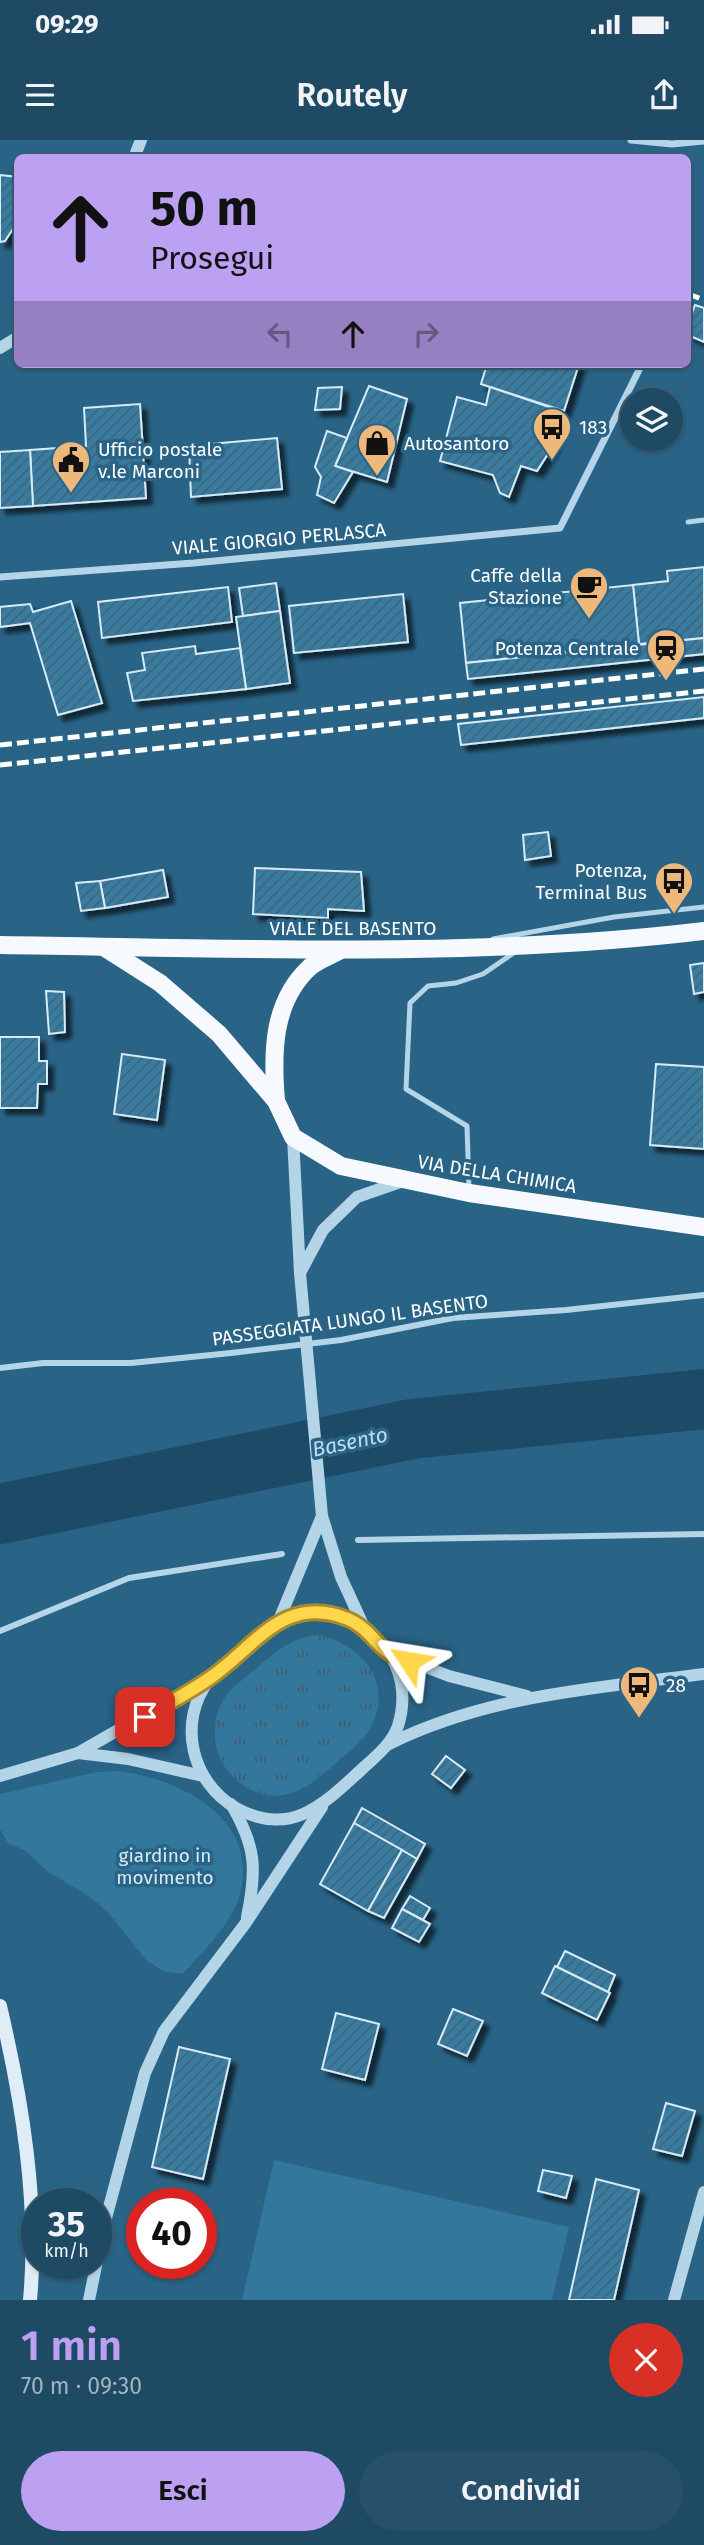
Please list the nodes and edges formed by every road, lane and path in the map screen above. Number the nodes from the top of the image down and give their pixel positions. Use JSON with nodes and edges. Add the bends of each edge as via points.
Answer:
{"nodes":[{"id":1,"x":631,"y":140,"type":"edge"},
{"id":2,"x":704,"y":141,"type":"edge"},
{"id":3,"x":640,"y":368,"type":"edge"},
{"id":4,"x":704,"y":520,"type":"edge"},
{"id":5,"x":688,"y":522,"type":"dead end"},
{"id":6,"x":0,"y":577,"type":"edge"},
{"id":7,"x":704,"y":907,"type":"edge"},
{"id":8,"x":704,"y":931,"type":"edge"},
{"id":9,"x":0,"y":945,"type":"edge"},
{"id":10,"x":523,"y":946,"type":"junction"},
{"id":11,"x":102,"y":947,"type":"junction"},
{"id":12,"x":343,"y":950,"type":"junction"},
{"id":13,"x":424,"y":950,"type":"junction"},
{"id":14,"x":276,"y":1101,"type":"junction"},
{"id":15,"x":293,"y":1137,"type":"junction"},
{"id":16,"x":403,"y":1181,"type":"junction"},
{"id":17,"x":469,"y":1193,"type":"junction"},
{"id":18,"x":704,"y":1227,"type":"edge"},
{"id":19,"x":300,"y":1273,"type":"junction"},
{"id":20,"x":704,"y":1295,"type":"edge"},
{"id":21,"x":0,"y":1368,"type":"edge"},
{"id":22,"x":322,"y":1516,"type":"junction"},
{"id":23,"x":704,"y":1534,"type":"edge"},
{"id":24,"x":358,"y":1540,"type":"dead end"},
{"id":25,"x":282,"y":1554,"type":"dead end"},
{"id":26,"x":279,"y":1620,"type":"junction"},
{"id":27,"x":364,"y":1627,"type":"junction"},
{"id":28,"x":0,"y":1631,"type":"edge"},
{"id":29,"x":389,"y":1653,"type":"junction"},
{"id":30,"x":704,"y":1674,"type":"edge"},
{"id":31,"x":211,"y":1678,"type":"junction"},
{"id":32,"x":530,"y":1697,"type":"junction"},
{"id":33,"x":389,"y":1744,"type":"junction"},
{"id":34,"x":78,"y":1753,"type":"junction"},
{"id":35,"x":0,"y":1776,"type":"edge"},
{"id":36,"x":203,"y":1776,"type":"junction"},
{"id":37,"x":230,"y":1804,"type":"junction"},
{"id":38,"x":322,"y":1806,"type":"junction"},
{"id":39,"x":246,"y":1924,"type":"junction"},
{"id":40,"x":0,"y":2006,"type":"edge"},
{"id":41,"x":704,"y":2192,"type":"edge"},
{"id":42,"x":30,"y":2300,"type":"edge"},
{"id":43,"x":89,"y":2300,"type":"edge"},
{"id":44,"x":674,"y":2300,"type":"edge"}],
"edges":[{"from":1,"to":2,"type":"street"},
{"from":3,"to":6,"type":"street","name":"VIALE GIORGIO PERLASCA","via":[[560,527]]},
{"from":4,"to":5,"type":"lane"},
{"from":7,"to":13,"type":"lane"},
{"from":8,"to":10,"type":"main road","name":"VIALE DEL BASENTO","via":[[606,943]]},
{"from":9,"to":11,"type":"main road","name":"VIALE DEL BASENTO"},
{"from":10,"to":13,"type":"main road","name":"VIALE DEL BASENTO"},
{"from":10,"to":17,"type":"lane","via":[[483,974],[428,986],[410,1003],[406,1089],[467,1126]]},
{"from":11,"to":12,"type":"main road","name":"VIALE DEL BASENTO"},
{"from":11,"to":14,"type":"main road","via":[[187,1004]]},
{"from":12,"to":13,"type":"main road","name":"VIALE DEL BASENTO"},
{"from":12,"to":14,"type":"main road","via":[[312,965],[293,988],[281,1014],[274,1040]]},
{"from":14,"to":15,"type":"main road"},
{"from":15,"to":16,"type":"main road","name":"VIA DELLA CHIMICA","via":[[341,1166]]},
{"from":15,"to":19,"type":"street"},
{"from":16,"to":17,"type":"main road","name":"VIA DELLA CHIMICA"},
{"from":16,"to":19,"type":"street","via":[[357,1197],[323,1230]]},
{"from":17,"to":18,"type":"main road","name":"VIA DELLA CHIMICA"},
{"from":19,"to":22,"type":"street","bridge":true},
{"from":20,"to":21,"type":"street","name":"PASSEGGIATA LUNGO IL BASENTO","via":[[453,1318],[341,1340],[231,1353]]},
{"from":22,"to":26,"type":"street"},
{"from":22,"to":27,"type":"street","via":[[341,1577]]},
{"from":23,"to":24,"type":"street"},
{"from":25,"to":28,"type":"street","via":[[129,1578]]},
{"from":26,"to":27,"type":"street","via":[[322,1613]]},
{"from":26,"to":31,"type":"street"},
{"from":27,"to":29,"type":"street"},
{"from":29,"to":32,"type":"street","via":[[449,1676]]},
{"from":29,"to":33,"type":"street","via":[[397,1671],[402,1708]]},
{"from":30,"to":32,"type":"street"},
{"from":31,"to":34,"type":"street"},
{"from":31,"to":36,"type":"street","via":[[194,1708],[191,1726]]},
{"from":32,"to":33,"type":"street","via":[[425,1726]]},
{"from":33,"to":38,"type":"street"},
{"from":34,"to":35,"type":"street"},
{"from":34,"to":36,"type":"street"},
{"from":36,"to":37,"type":"street"},
{"from":37,"to":38,"type":"street","via":[[247,1813],[284,1819]]},
{"from":37,"to":39,"type":"street","via":[[247,1831],[253,1857],[254,1884]]},
{"from":38,"to":39,"type":"street"},
{"from":39,"to":43,"type":"street","via":[[164,2031],[145,2073]]},
{"from":40,"to":42,"type":"main road","via":[[21,2112],[28,2181]]},
{"from":41,"to":44,"type":"street"}]}
